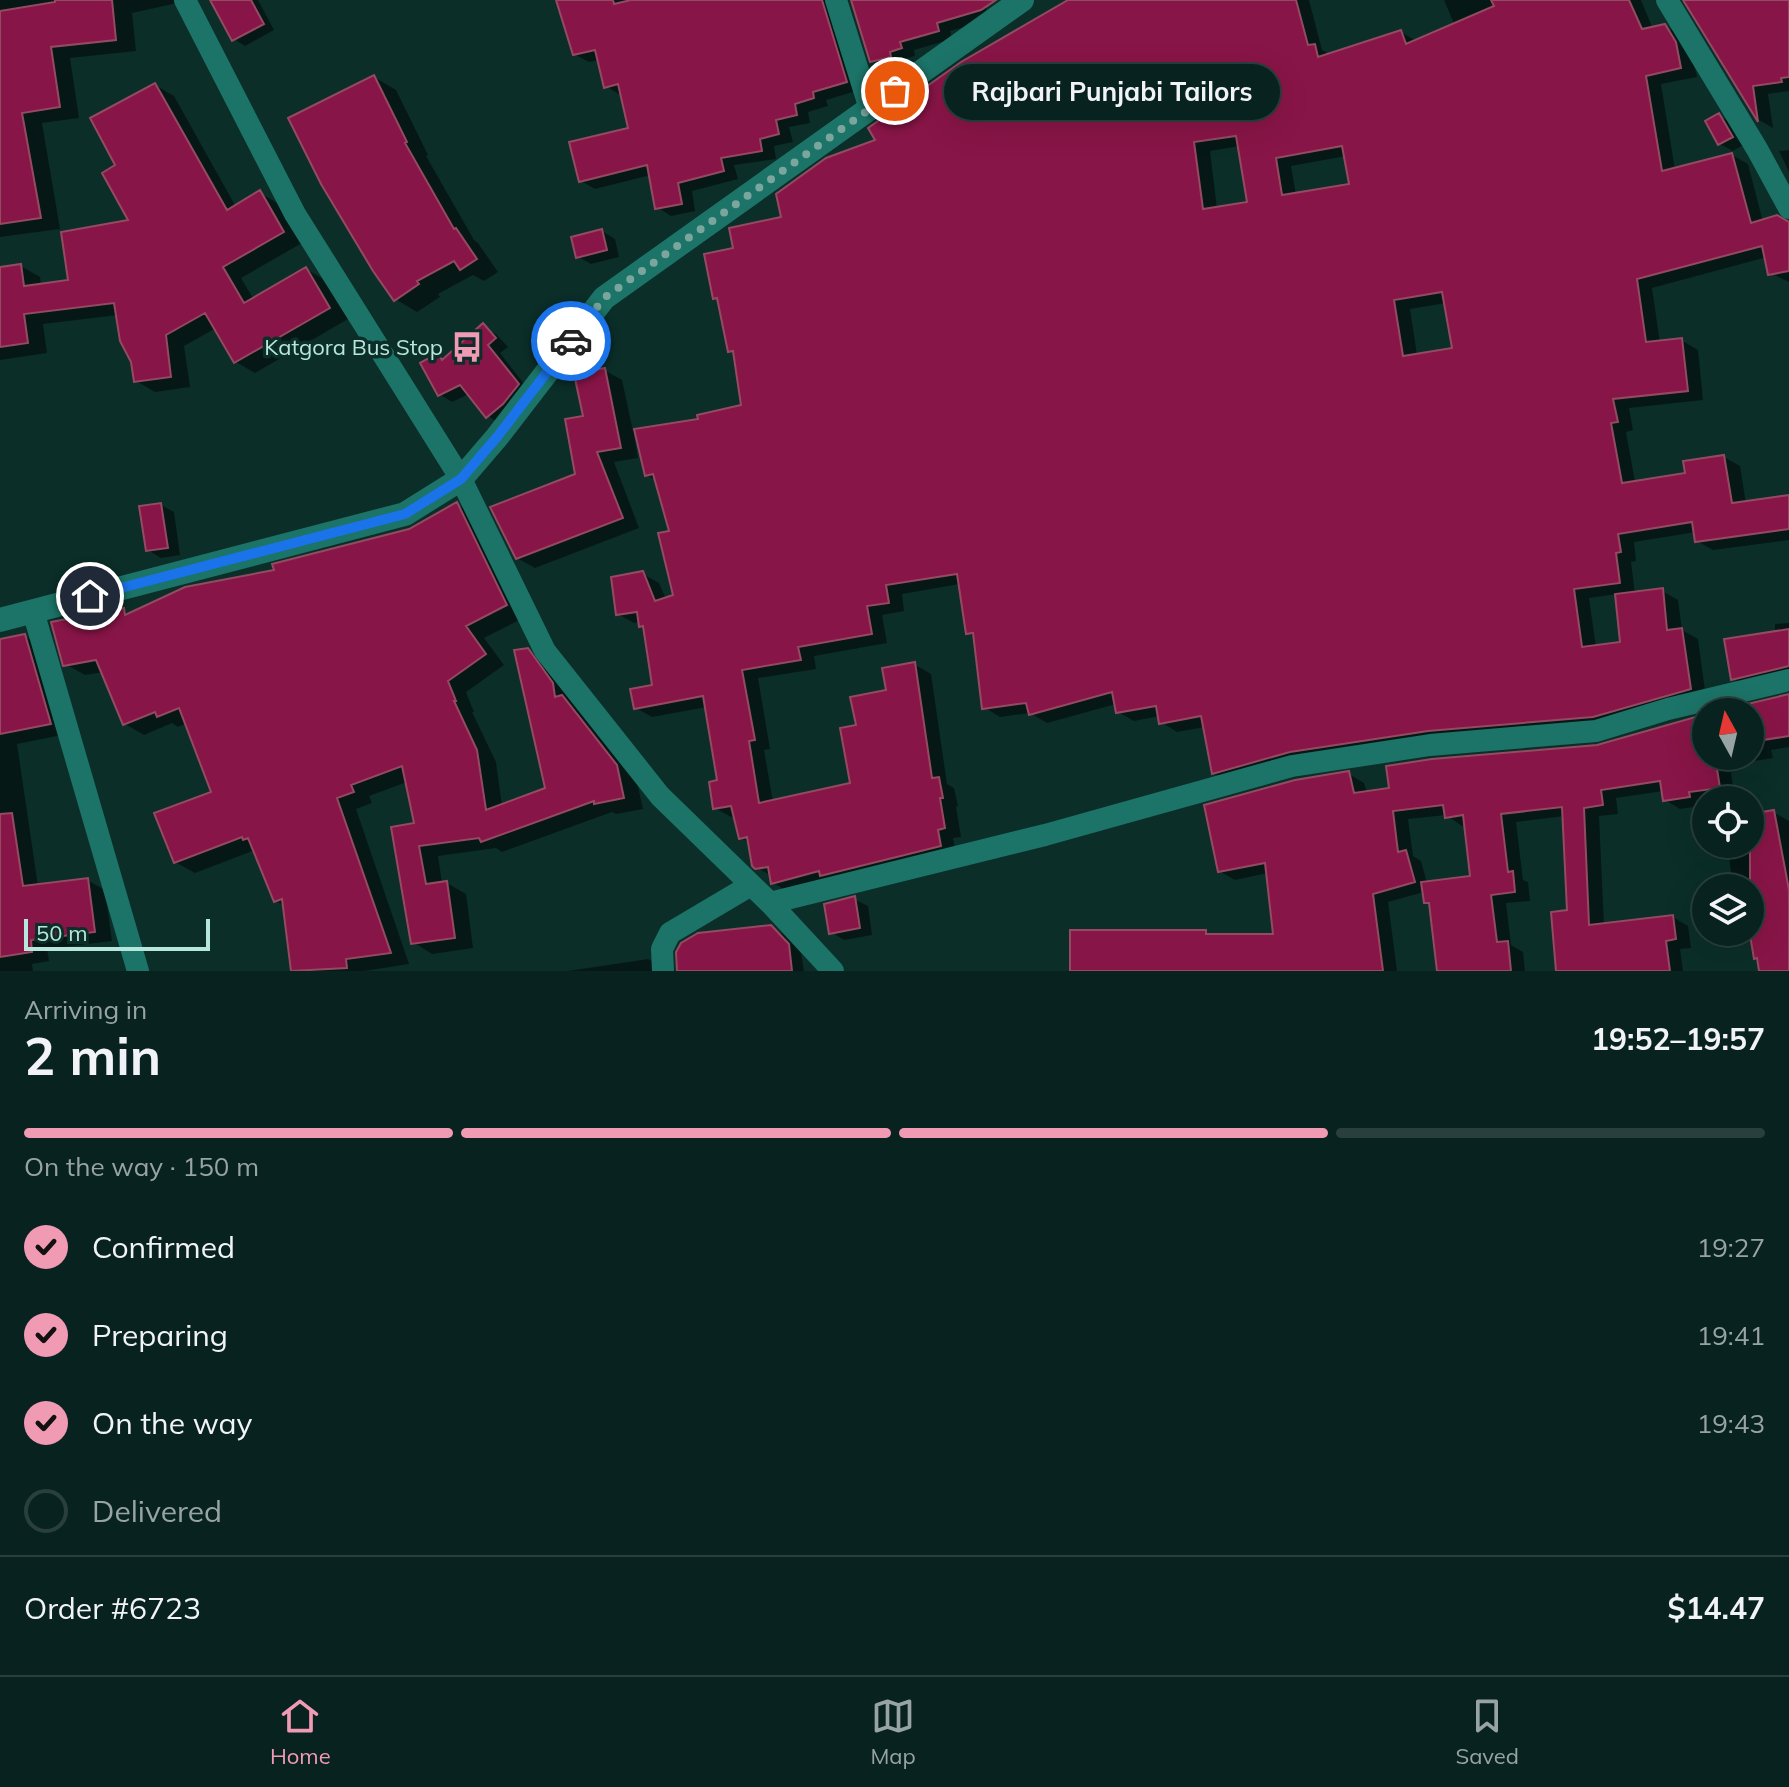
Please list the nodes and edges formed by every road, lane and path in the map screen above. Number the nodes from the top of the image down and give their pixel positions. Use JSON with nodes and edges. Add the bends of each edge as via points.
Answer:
{"nodes":[{"id":1,"x":185,"y":0,"type":"edge"},
{"id":2,"x":836,"y":0,"type":"edge"},
{"id":3,"x":1022,"y":0,"type":"edge"},
{"id":4,"x":1667,"y":0,"type":"edge"},
{"id":5,"x":870,"y":109,"type":"junction"},
{"id":6,"x":1789,"y":208,"type":"edge"},
{"id":7,"x":461,"y":479,"type":"junction"},
{"id":8,"x":33,"y":611,"type":"junction"},
{"id":9,"x":0,"y":620,"type":"edge"},
{"id":10,"x":1789,"y":680,"type":"edge"},
{"id":11,"x":751,"y":885,"type":"junction"},
{"id":12,"x":770,"y":903,"type":"junction"},
{"id":13,"x":138,"y":971,"type":"edge"},
{"id":14,"x":663,"y":971,"type":"edge"},
{"id":15,"x":833,"y":971,"type":"edge"}],
"edges":[{"from":1,"to":7,"type":"street","via":[[295,214]]},
{"from":2,"to":5,"type":"street"},
{"from":3,"to":5,"type":"main road"},
{"from":4,"to":6,"type":"street"},
{"from":5,"to":7,"type":"main road","via":[[604,298]]},
{"from":7,"to":8,"type":"main road","via":[[405,514]]},
{"from":7,"to":11,"type":"street","via":[[545,651],[660,796]]},
{"from":8,"to":9,"type":"main road"},
{"from":8,"to":13,"type":"street"},
{"from":10,"to":12,"type":"street","via":[[1596,731],[1430,745],[1292,766],[1045,835]]},
{"from":11,"to":12,"type":"street"},
{"from":11,"to":14,"type":"street","via":[[670,933],[662,949]]},
{"from":12,"to":15,"type":"street"}]}
